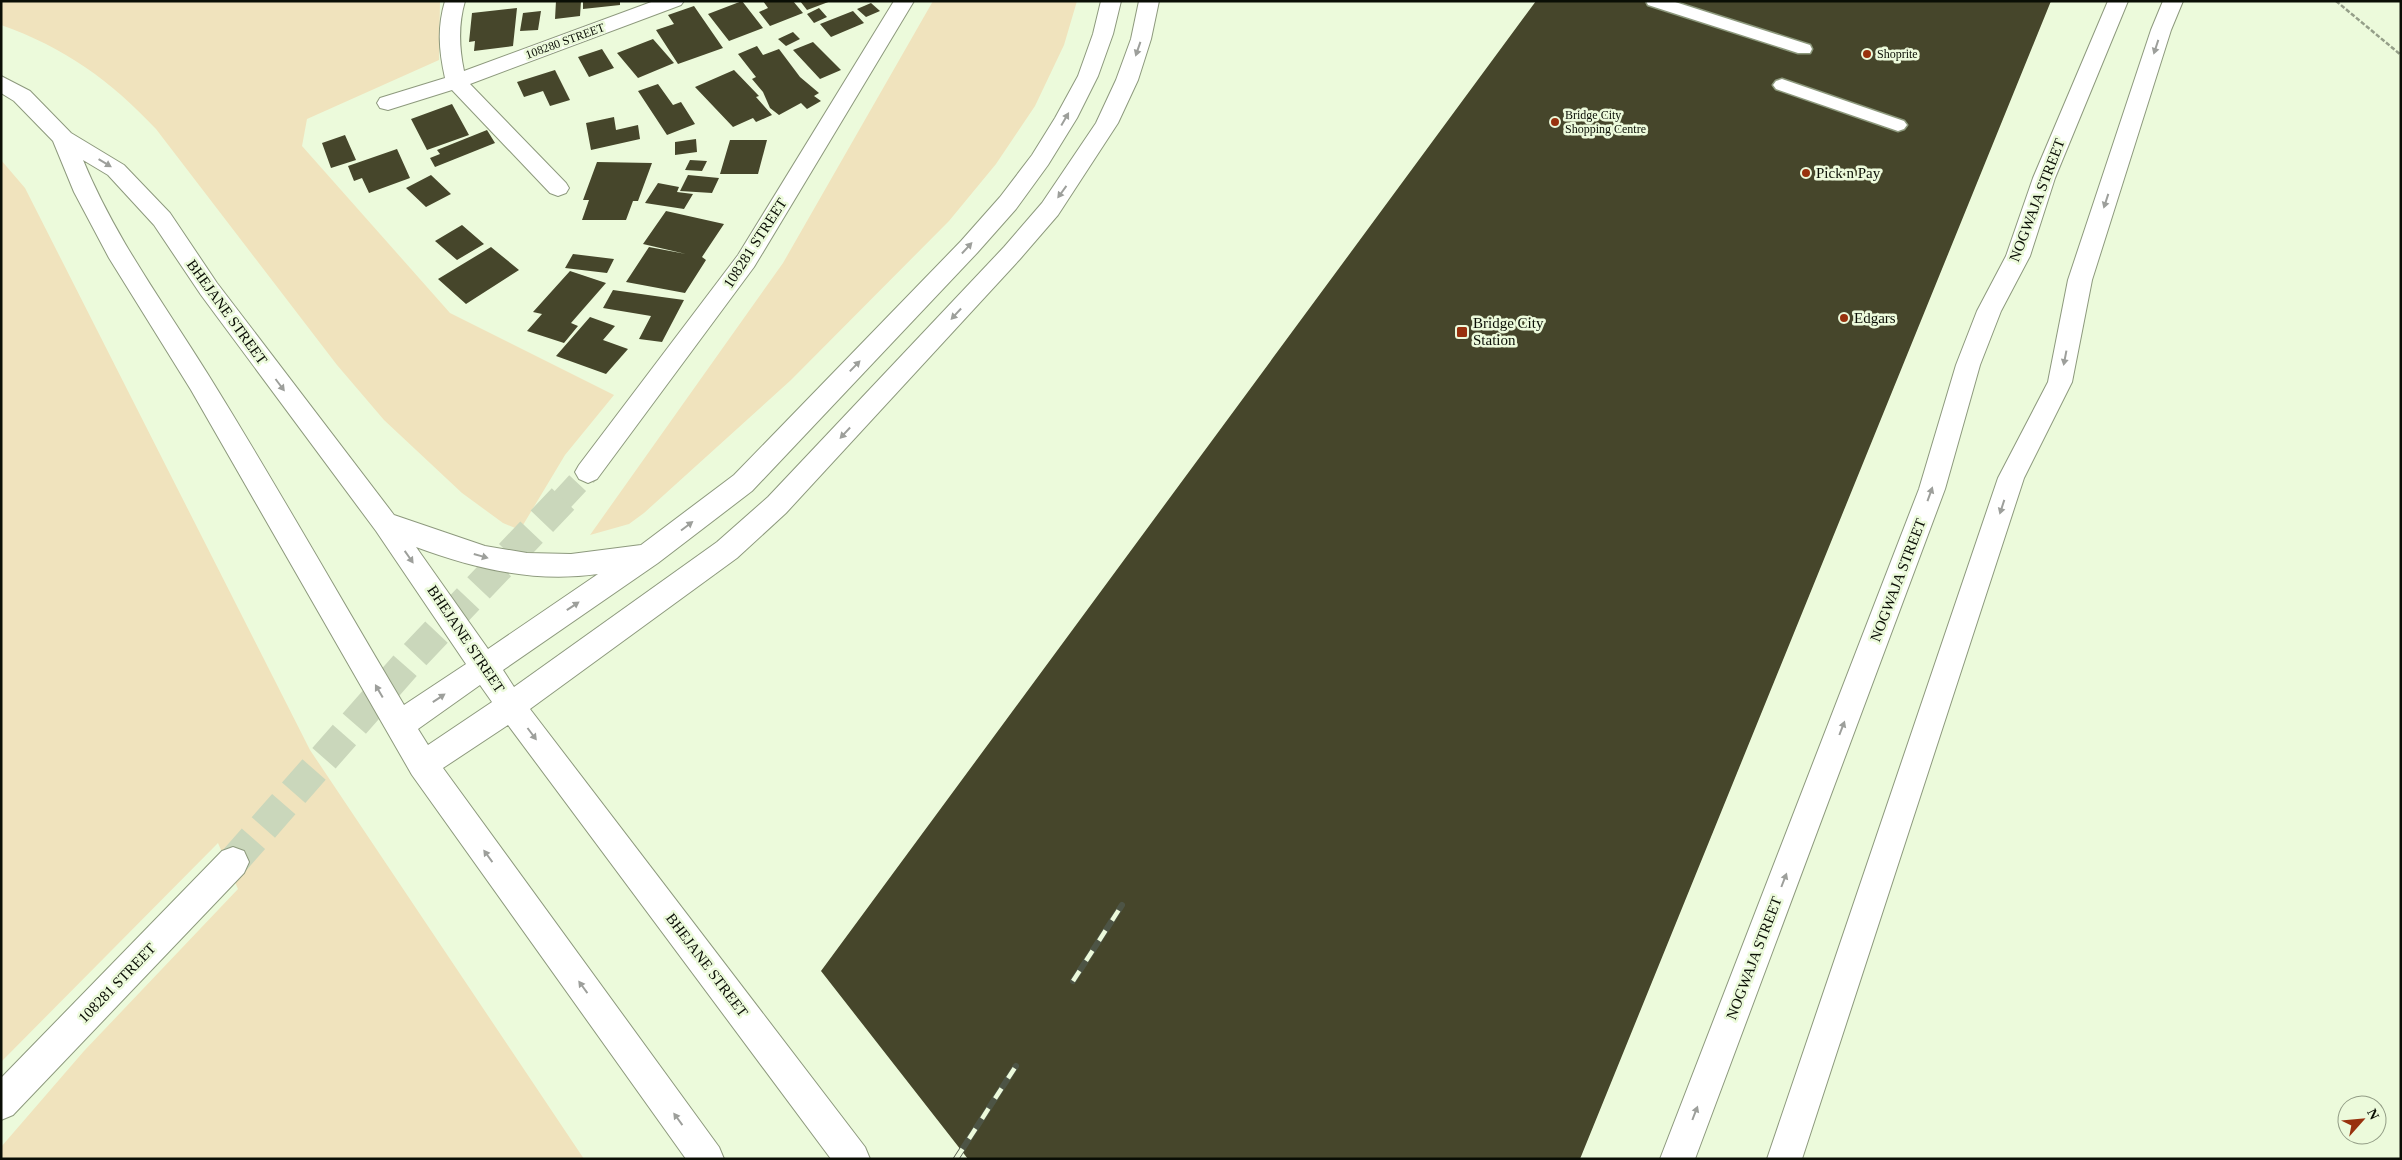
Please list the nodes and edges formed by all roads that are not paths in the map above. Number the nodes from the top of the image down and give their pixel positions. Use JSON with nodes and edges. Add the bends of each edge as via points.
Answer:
{"nodes":[{"id":1,"x":455,"y":1,"type":"edge"},
{"id":2,"x":674,"y":1,"type":"edge"},
{"id":3,"x":904,"y":1,"type":"edge"},
{"id":4,"x":1111,"y":1,"type":"edge"},
{"id":5,"x":1149,"y":1,"type":"edge"},
{"id":6,"x":1654,"y":1,"type":"edge"},
{"id":7,"x":2118,"y":1,"type":"edge"},
{"id":8,"x":2173,"y":1,"type":"edge"},
{"id":9,"x":1804,"y":49,"type":"dead end"},
{"id":10,"x":456,"y":82,"type":"junction"},
{"id":11,"x":1,"y":83,"type":"edge"},
{"id":12,"x":1782,"y":85,"type":"dead end"},
{"id":13,"x":388,"y":103,"type":"dead end"},
{"id":14,"x":1898,"y":125,"type":"dead end"},
{"id":15,"x":63,"y":138,"type":"junction"},
{"id":16,"x":558,"y":188,"type":"dead end"},
{"id":17,"x":588,"y":472,"type":"tunnel mouth"},
{"id":18,"x":385,"y":523,"type":"junction"},
{"id":19,"x":648,"y":555,"type":"junction"},
{"id":20,"x":485,"y":667,"type":"junction"},
{"id":21,"x":511,"y":706,"type":"junction"},
{"id":22,"x":398,"y":725,"type":"junction"},
{"id":23,"x":423,"y":765,"type":"junction"},
{"id":24,"x":233,"y":862,"type":"tunnel mouth"},
{"id":25,"x":1,"y":1103,"type":"edge"},
{"id":26,"x":707,"y":1159,"type":"edge"},
{"id":27,"x":853,"y":1159,"type":"edge"},
{"id":28,"x":1677,"y":1159,"type":"edge"},
{"id":29,"x":1784,"y":1159,"type":"edge"}],
"edges":[{"from":1,"to":10,"type":"street","via":[[450,19],[449,50]]},
{"from":2,"to":10,"type":"street","name":"108280 STREET"},
{"from":3,"to":17,"type":"street","name":"108281 STREET","via":[[746,261]]},
{"from":19,"to":4,"type":"street","one_way":true,"via":[[743,483],[1008,203],[1040,160],[1088,76]]},
{"from":5,"to":21,"type":"street","one_way":true,"via":[[1127,80],[1106,123],[1082,165],[1012,253],[777,505],[727,550]]},
{"from":6,"to":9,"type":"lane"},
{"from":28,"to":7,"type":"street","name":"NOGWAJA STREET","one_way":true,"via":[[1932,489],[1968,365],[1989,311],[2018,256],[2044,178]]},
{"from":8,"to":29,"type":"street","one_way":true,"via":[[2080,280],[2060,382],[2011,478]]},
{"from":10,"to":13,"type":"street","name":"108280 STREET"},
{"from":10,"to":16,"type":"street"},
{"from":11,"to":15,"type":"street","name":"BHEJANE STREET","via":[[22,96]]},
{"from":12,"to":14,"type":"lane"},
{"from":15,"to":18,"type":"street","name":"BHEJANE STREET","one_way":true,"via":[[116,170],[162,219],[208,289]]},
{"from":22,"to":15,"type":"street","name":"BHEJANE STREET","one_way":true,"via":[[200,383],[121,258],[86,192]]},
{"from":18,"to":19,"type":"street","one_way":true,"via":[[488,558],[545,566],[584,566]]},
{"from":18,"to":20,"type":"street","name":"BHEJANE STREET","one_way":true},
{"from":20,"to":19,"type":"street","one_way":true},
{"from":20,"to":21,"type":"street","name":"BHEJANE STREET"},
{"from":22,"to":20,"type":"street","one_way":true},
{"from":21,"to":23,"type":"street"},
{"from":21,"to":27,"type":"street","name":"BHEJANE STREET","one_way":true},
{"from":22,"to":23,"type":"street","name":"BHEJANE STREET"},
{"from":26,"to":23,"type":"street","name":"BHEJANE STREET","one_way":true},
{"from":24,"to":25,"type":"street","name":"108281 STREET"}]}
